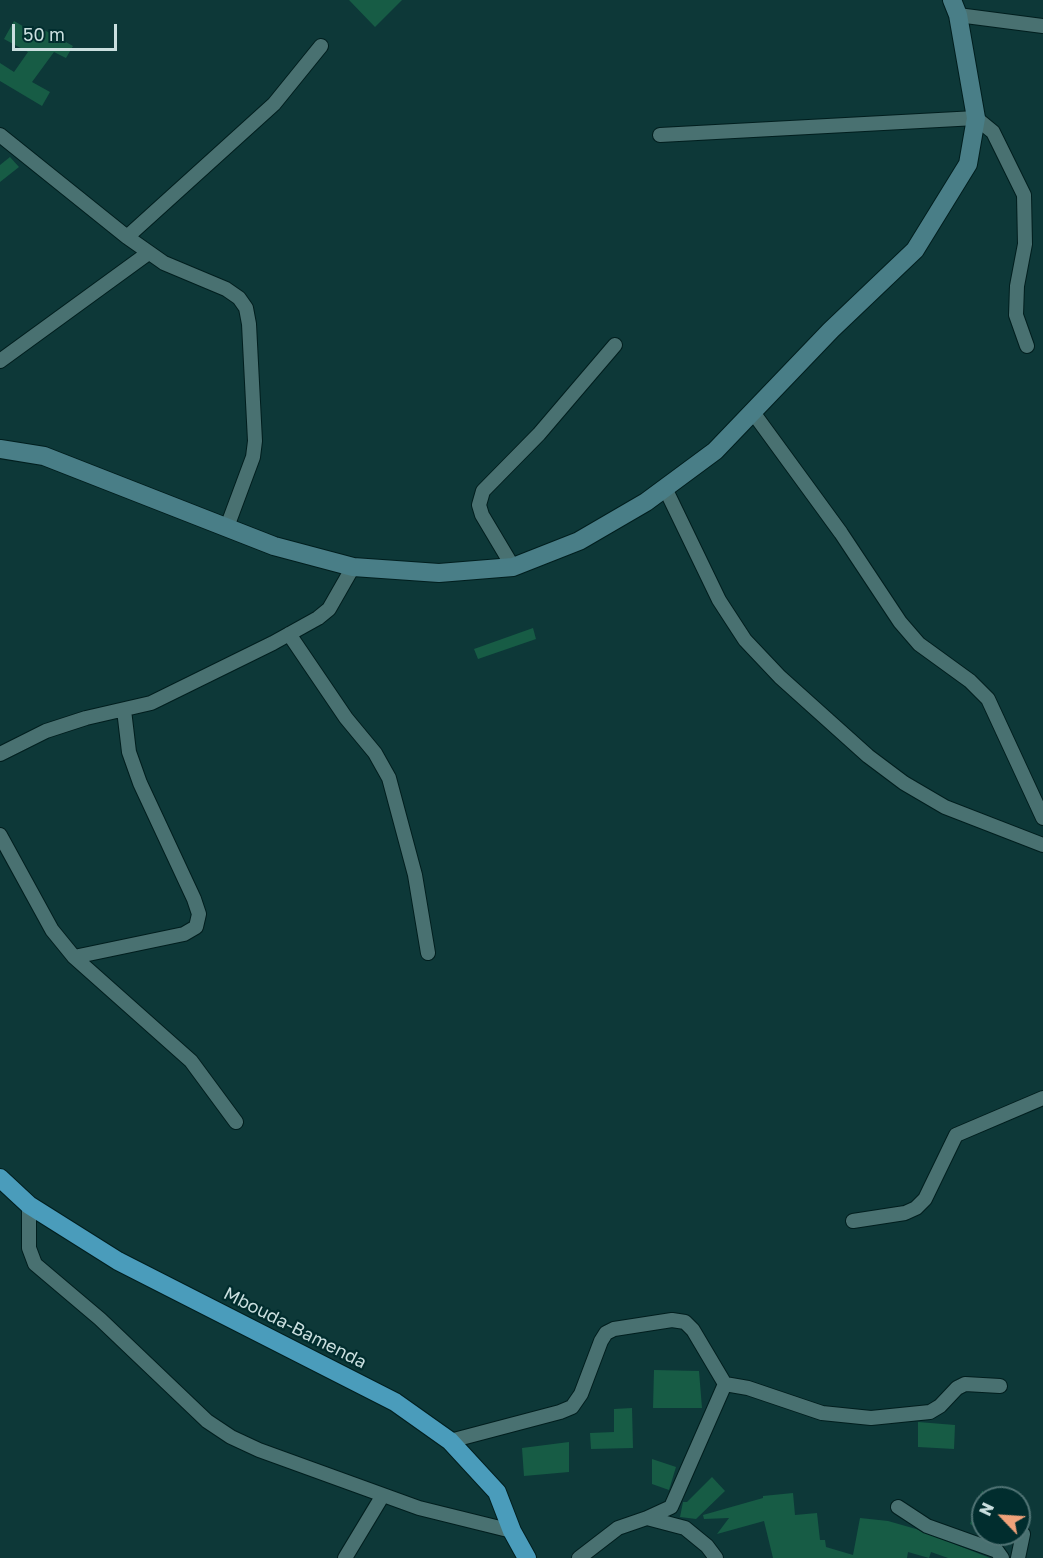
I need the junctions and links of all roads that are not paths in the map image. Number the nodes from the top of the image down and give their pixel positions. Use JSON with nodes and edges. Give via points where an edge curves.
{"nodes":[{"id":1,"x":955,"y":7,"type":"edge"},
{"id":2,"x":1043,"y":26,"type":"edge"},
{"id":3,"x":321,"y":46,"type":"dead end"},
{"id":4,"x":976,"y":118,"type":"junction"},
{"id":5,"x":0,"y":135,"type":"edge"},
{"id":6,"x":660,"y":135,"type":"dead end"},
{"id":7,"x":127,"y":237,"type":"junction"},
{"id":8,"x":147,"y":254,"type":"junction"},
{"id":9,"x":615,"y":345,"type":"dead end"},
{"id":10,"x":1027,"y":346,"type":"dead end"},
{"id":11,"x":0,"y":361,"type":"edge"},
{"id":12,"x":752,"y":411,"type":"junction"},
{"id":13,"x":0,"y":449,"type":"edge"},
{"id":14,"x":665,"y":488,"type":"junction"},
{"id":15,"x":227,"y":527,"type":"junction"},
{"id":16,"x":353,"y":567,"type":"junction"},
{"id":17,"x":513,"y":567,"type":"junction"},
{"id":18,"x":289,"y":634,"type":"junction"},
{"id":19,"x":124,"y":710,"type":"junction"},
{"id":20,"x":0,"y":754,"type":"edge"},
{"id":21,"x":1043,"y":818,"type":"edge"},
{"id":22,"x":0,"y":835,"type":"edge"},
{"id":23,"x":1043,"y":845,"type":"edge"},
{"id":24,"x":428,"y":953,"type":"dead end"},
{"id":25,"x":74,"y":957,"type":"junction"},
{"id":26,"x":1043,"y":1098,"type":"edge"},
{"id":27,"x":236,"y":1122,"type":"dead end"},
{"id":28,"x":0,"y":1178,"type":"edge"},
{"id":29,"x":30,"y":1205,"type":"junction"},
{"id":30,"x":853,"y":1221,"type":"dead end"},
{"id":31,"x":724,"y":1384,"type":"junction"},
{"id":32,"x":1000,"y":1386,"type":"dead end"},
{"id":33,"x":450,"y":1441,"type":"junction"},
{"id":34,"x":383,"y":1495,"type":"junction"},
{"id":35,"x":898,"y":1507,"type":"dead end"},
{"id":36,"x":647,"y":1518,"type":"junction"},
{"id":37,"x":512,"y":1531,"type":"junction"},
{"id":38,"x":345,"y":1558,"type":"edge"},
{"id":39,"x":527,"y":1558,"type":"edge"},
{"id":40,"x":579,"y":1558,"type":"edge"},
{"id":41,"x":716,"y":1558,"type":"edge"},
{"id":42,"x":1002,"y":1558,"type":"edge"}],
"edges":[{"from":1,"to":2,"type":"street"},
{"from":1,"to":4,"type":"street"},
{"from":3,"to":7,"type":"street","via":[[274,104]]},
{"from":4,"to":6,"type":"street"},
{"from":4,"to":10,"type":"street","via":[[993,132],[1024,195],[1025,244],[1016,315]]},
{"from":4,"to":12,"type":"street","via":[[968,164],[915,250]]},
{"from":5,"to":7,"type":"street"},
{"from":7,"to":8,"type":"street"},
{"from":8,"to":11,"type":"street"},
{"from":8,"to":15,"type":"street","via":[[226,289],[246,308],[255,441],[253,457]]},
{"from":9,"to":17,"type":"street","via":[[539,434],[483,491],[479,505],[482,515]]},
{"from":12,"to":14,"type":"street","via":[[715,451]]},
{"from":12,"to":21,"type":"street","via":[[906,629],[988,699]]},
{"from":13,"to":15,"type":"street","via":[[44,456]]},
{"from":14,"to":17,"type":"street","via":[[579,541]]},
{"from":14,"to":23,"type":"street","via":[[719,600],[745,640],[780,677],[904,783],[945,807]]},
{"from":15,"to":16,"type":"street","via":[[274,546]]},
{"from":16,"to":17,"type":"street","via":[[439,573]]},
{"from":16,"to":18,"type":"street","via":[[329,609]]},
{"from":18,"to":19,"type":"street","via":[[174,693]]},
{"from":18,"to":24,"type":"street","via":[[346,718],[375,753],[388,778],[415,875]]},
{"from":19,"to":20,"type":"street","via":[[46,731]]},
{"from":19,"to":25,"type":"street","via":[[129,752],[140,783],[199,914],[196,927],[184,934]]},
{"from":22,"to":25,"type":"street","via":[[52,930]]},
{"from":25,"to":27,"type":"street","via":[[191,1061]]},
{"from":26,"to":30,"type":"street","via":[[956,1135],[925,1199],[916,1208]]},
{"from":28,"to":29,"type":"highway","name":"Mbouda-Bamenda"},
{"from":29,"to":33,"type":"highway","name":"Mbouda-Bamenda","via":[[118,1261],[395,1402]]},
{"from":29,"to":34,"type":"street","via":[[29,1248],[35,1264],[116,1333],[207,1421],[259,1450]]},
{"from":31,"to":32,"type":"street","via":[[822,1413],[871,1418],[930,1412],[965,1384]]},
{"from":31,"to":33,"type":"street","via":[[685,1322],[672,1320],[614,1329],[601,1341],[581,1394],[572,1407]]},
{"from":31,"to":36,"type":"street","via":[[671,1507]]},
{"from":33,"to":37,"type":"highway","name":"Mbouda-Bamenda","via":[[497,1492]]},
{"from":34,"to":37,"type":"street"},
{"from":34,"to":38,"type":"street"},
{"from":35,"to":42,"type":"street","via":[[927,1526],[998,1551]]},
{"from":36,"to":40,"type":"street","via":[[618,1528]]},
{"from":36,"to":41,"type":"street","via":[[685,1528]]},
{"from":37,"to":39,"type":"highway","name":"Mbouda-Bamenda"}]}
